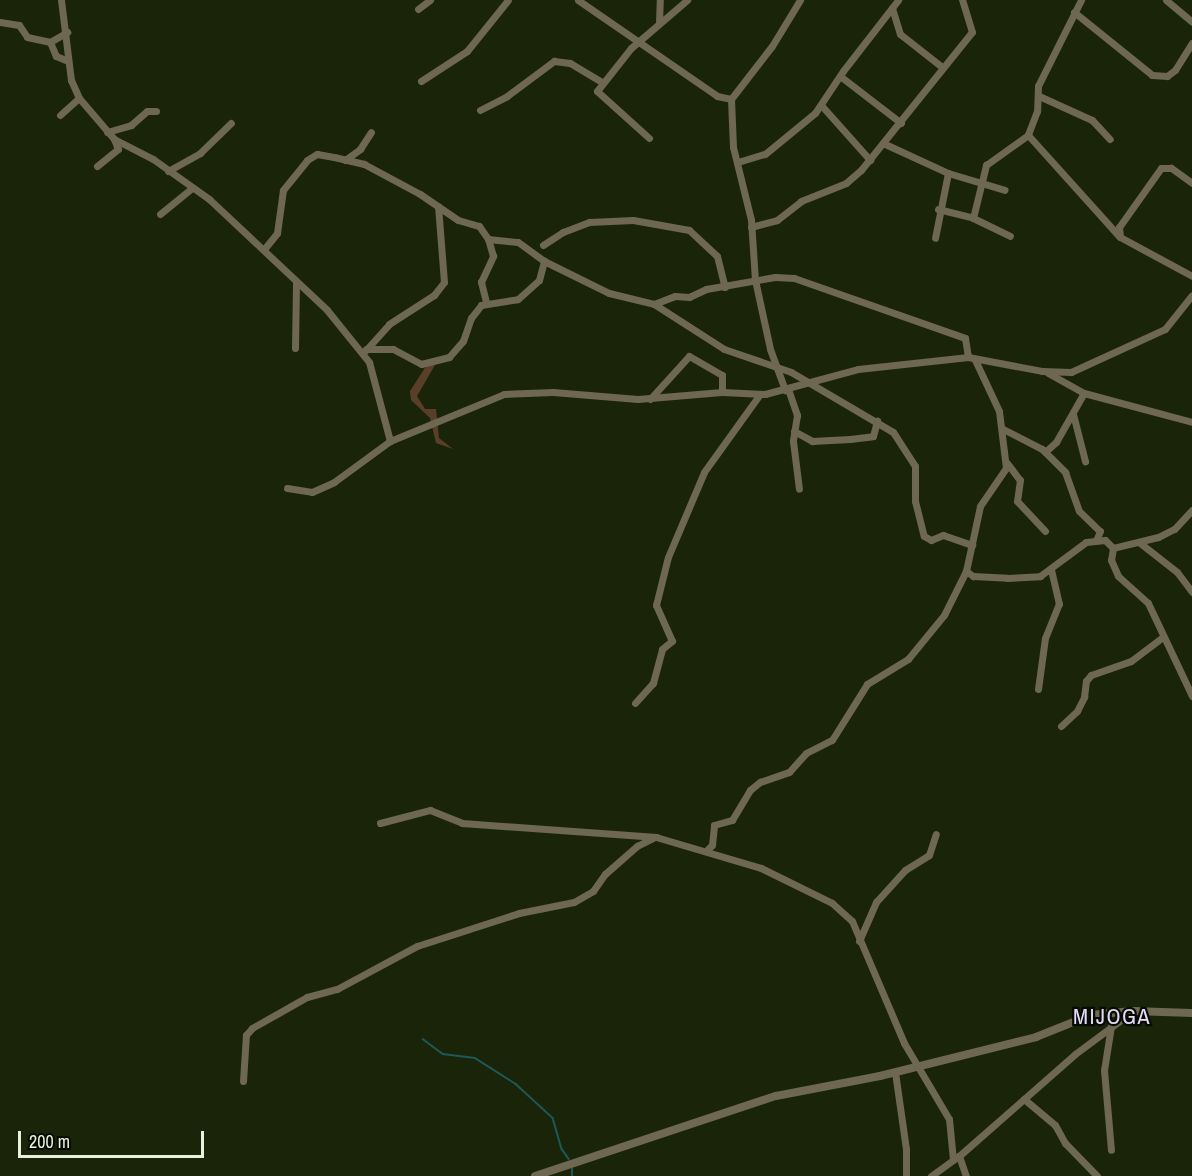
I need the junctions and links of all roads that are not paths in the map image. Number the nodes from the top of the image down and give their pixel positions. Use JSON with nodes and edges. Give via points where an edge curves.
{"nodes":[{"id":1,"x":61,"y":0,"type":"edge"},
{"id":2,"x":430,"y":0,"type":"edge"},
{"id":3,"x":508,"y":0,"type":"edge"},
{"id":4,"x":578,"y":0,"type":"edge"},
{"id":5,"x":660,"y":0,"type":"edge"},
{"id":6,"x":687,"y":0,"type":"edge"},
{"id":7,"x":800,"y":0,"type":"edge"},
{"id":8,"x":898,"y":0,"type":"edge"},
{"id":9,"x":962,"y":0,"type":"edge"},
{"id":10,"x":1081,"y":0,"type":"edge"},
{"id":11,"x":1166,"y":0,"type":"edge"},
{"id":12,"x":892,"y":8,"type":"junction"},
{"id":13,"x":418,"y":9,"type":"dead end"},
{"id":14,"x":1074,"y":12,"type":"junction"},
{"id":15,"x":1191,"y":20,"type":"edge"},
{"id":16,"x":0,"y":22,"type":"edge"},
{"id":17,"x":659,"y":22,"type":"junction"},
{"id":18,"x":67,"y":32,"type":"junction"},
{"id":19,"x":50,"y":42,"type":"junction"},
{"id":20,"x":640,"y":43,"type":"junction"},
{"id":21,"x":1192,"y":44,"type":"edge"},
{"id":22,"x":68,"y":61,"type":"junction"},
{"id":23,"x":942,"y":67,"type":"junction"},
{"id":24,"x":840,"y":76,"type":"junction"},
{"id":25,"x":421,"y":81,"type":"dead end"},
{"id":26,"x":602,"y":82,"type":"junction"},
{"id":27,"x":1039,"y":96,"type":"junction"},
{"id":28,"x":79,"y":98,"type":"junction"},
{"id":29,"x":731,"y":99,"type":"junction"},
{"id":30,"x":821,"y":105,"type":"junction"},
{"id":31,"x":480,"y":110,"type":"dead end"},
{"id":32,"x":156,"y":111,"type":"dead end"},
{"id":33,"x":60,"y":115,"type":"dead end"},
{"id":34,"x":231,"y":123,"type":"dead end"},
{"id":35,"x":901,"y":123,"type":"junction"},
{"id":36,"x":107,"y":132,"type":"junction"},
{"id":37,"x":371,"y":132,"type":"dead end"},
{"id":38,"x":1028,"y":135,"type":"junction"},
{"id":39,"x":650,"y":138,"type":"dead end"},
{"id":40,"x":114,"y":139,"type":"junction"},
{"id":41,"x":1110,"y":139,"type":"dead end"},
{"id":42,"x":885,"y":144,"type":"junction"},
{"id":43,"x":345,"y":160,"type":"junction"},
{"id":44,"x":870,"y":160,"type":"junction"},
{"id":45,"x":738,"y":162,"type":"junction"},
{"id":46,"x":97,"y":166,"type":"dead end"},
{"id":47,"x":168,"y":171,"type":"junction"},
{"id":48,"x":948,"y":173,"type":"junction"},
{"id":49,"x":981,"y":182,"type":"junction"},
{"id":50,"x":1192,"y":183,"type":"edge"},
{"id":51,"x":192,"y":188,"type":"junction"},
{"id":52,"x":1005,"y":190,"type":"dead end"},
{"id":53,"x":438,"y":206,"type":"junction"},
{"id":54,"x":938,"y":208,"type":"junction"},
{"id":55,"x":160,"y":214,"type":"dead end"},
{"id":56,"x":973,"y":218,"type":"junction"},
{"id":57,"x":751,"y":227,"type":"junction"},
{"id":58,"x":1010,"y":236,"type":"dead end"},
{"id":59,"x":1120,"y":237,"type":"junction"},
{"id":60,"x":935,"y":238,"type":"dead end"},
{"id":61,"x":488,"y":239,"type":"junction"},
{"id":62,"x":543,"y":245,"type":"dead end"},
{"id":63,"x":265,"y":248,"type":"junction"},
{"id":64,"x":544,"y":261,"type":"junction"},
{"id":65,"x":1192,"y":276,"type":"edge"},
{"id":66,"x":755,"y":279,"type":"junction"},
{"id":67,"x":296,"y":282,"type":"junction"},
{"id":68,"x":725,"y":287,"type":"junction"},
{"id":69,"x":1192,"y":295,"type":"edge"},
{"id":70,"x":486,"y":302,"type":"junction"},
{"id":71,"x":654,"y":304,"type":"junction"},
{"id":72,"x":295,"y":348,"type":"dead end"},
{"id":73,"x":365,"y":351,"type":"junction"},
{"id":74,"x":972,"y":359,"type":"junction"},
{"id":75,"x":777,"y":370,"type":"junction"},
{"id":76,"x":1042,"y":371,"type":"junction"},
{"id":77,"x":1071,"y":372,"type":"junction"},
{"id":78,"x":812,"y":383,"type":"junction"},
{"id":79,"x":1071,"y":387,"type":"junction"},
{"id":80,"x":787,"y":389,"type":"junction"},
{"id":81,"x":722,"y":392,"type":"junction"},
{"id":82,"x":1084,"y":393,"type":"junction"},
{"id":83,"x":760,"y":394,"type":"junction"},
{"id":84,"x":650,"y":399,"type":"junction"},
{"id":85,"x":1073,"y":414,"type":"junction"},
{"id":86,"x":877,"y":422,"type":"junction"},
{"id":87,"x":1192,"y":422,"type":"edge"},
{"id":88,"x":1003,"y":429,"type":"junction"},
{"id":89,"x":794,"y":431,"type":"junction"},
{"id":90,"x":390,"y":441,"type":"junction"},
{"id":91,"x":1045,"y":452,"type":"junction"},
{"id":92,"x":1085,"y":461,"type":"dead end"},
{"id":93,"x":1007,"y":463,"type":"junction"},
{"id":94,"x":287,"y":488,"type":"dead end"},
{"id":95,"x":799,"y":489,"type":"dead end"},
{"id":96,"x":1192,"y":510,"type":"edge"},
{"id":97,"x":1045,"y":531,"type":"dead end"},
{"id":98,"x":1097,"y":538,"type":"junction"},
{"id":99,"x":1140,"y":543,"type":"junction"},
{"id":100,"x":972,"y":545,"type":"junction"},
{"id":101,"x":1113,"y":548,"type":"junction"},
{"id":102,"x":1051,"y":569,"type":"junction"},
{"id":103,"x":966,"y":571,"type":"junction"},
{"id":104,"x":1192,"y":592,"type":"edge"},
{"id":105,"x":1162,"y":638,"type":"junction"},
{"id":106,"x":1038,"y":689,"type":"dead end"},
{"id":107,"x":1192,"y":696,"type":"edge"},
{"id":108,"x":635,"y":703,"type":"dead end"},
{"id":109,"x":1061,"y":726,"type":"dead end"},
{"id":110,"x":380,"y":823,"type":"dead end"},
{"id":111,"x":936,"y":834,"type":"dead end"},
{"id":112,"x":656,"y":837,"type":"junction"},
{"id":113,"x":707,"y":850,"type":"junction"},
{"id":114,"x":859,"y":941,"type":"junction"},
{"id":115,"x":1133,"y":1011,"type":"junction"},
{"id":116,"x":1192,"y":1013,"type":"edge"},
{"id":117,"x":1111,"y":1026,"type":"junction"},
{"id":118,"x":917,"y":1065,"type":"junction"},
{"id":119,"x":895,"y":1072,"type":"junction"},
{"id":120,"x":243,"y":1081,"type":"dead end"},
{"id":121,"x":1024,"y":1099,"type":"junction"},
{"id":122,"x":1111,"y":1150,"type":"dead end"},
{"id":123,"x":956,"y":1158,"type":"junction"},
{"id":124,"x":535,"y":1176,"type":"edge"},
{"id":125,"x":906,"y":1176,"type":"edge"},
{"id":126,"x":931,"y":1176,"type":"edge"},
{"id":127,"x":966,"y":1176,"type":"edge"},
{"id":128,"x":1097,"y":1176,"type":"edge"}],
"edges":[{"from":1,"to":18,"type":"street"},
{"from":2,"to":13,"type":"street"},
{"from":3,"to":25,"type":"street","via":[[467,51]]},
{"from":4,"to":20,"type":"street"},
{"from":5,"to":17,"type":"street"},
{"from":6,"to":17,"type":"street"},
{"from":7,"to":29,"type":"street","via":[[768,53]]},
{"from":8,"to":12,"type":"street"},
{"from":9,"to":23,"type":"street","via":[[972,32]]},
{"from":10,"to":14,"type":"street"},
{"from":11,"to":15,"type":"street"},
{"from":12,"to":23,"type":"street","via":[[900,34]]},
{"from":12,"to":24,"type":"street"},
{"from":14,"to":21,"type":"street","via":[[1152,75],[1167,76],[1175,70]]},
{"from":14,"to":27,"type":"street","via":[[1038,86]]},
{"from":16,"to":19,"type":"street","via":[[19,25],[27,37]]},
{"from":17,"to":20,"type":"street"},
{"from":18,"to":19,"type":"street"},
{"from":18,"to":22,"type":"street"},
{"from":19,"to":22,"type":"street","via":[[56,56]]},
{"from":20,"to":26,"type":"street"},
{"from":20,"to":29,"type":"street","via":[[717,96]]},
{"from":22,"to":28,"type":"street"},
{"from":23,"to":35,"type":"street"},
{"from":24,"to":30,"type":"street"},
{"from":24,"to":35,"type":"street"},
{"from":26,"to":31,"type":"street","via":[[570,63],[554,61],[507,96]]},
{"from":26,"to":39,"type":"street","via":[[597,91]]},
{"from":27,"to":38,"type":"street"},
{"from":27,"to":41,"type":"street","via":[[1092,120]]},
{"from":28,"to":33,"type":"street"},
{"from":28,"to":36,"type":"street"},
{"from":29,"to":45,"type":"street","via":[[733,147]]},
{"from":30,"to":44,"type":"street"},
{"from":30,"to":45,"type":"street","via":[[796,132],[765,154]]},
{"from":32,"to":36,"type":"street","via":[[147,111],[131,125]]},
{"from":34,"to":47,"type":"street","via":[[200,153]]},
{"from":35,"to":42,"type":"street"},
{"from":36,"to":40,"type":"street"},
{"from":37,"to":43,"type":"street","via":[[360,149]]},
{"from":38,"to":49,"type":"street","via":[[986,165]]},
{"from":38,"to":59,"type":"street"},
{"from":40,"to":46,"type":"street","via":[[118,148]]},
{"from":40,"to":47,"type":"street"},
{"from":42,"to":44,"type":"street"},
{"from":42,"to":48,"type":"street"},
{"from":43,"to":53,"type":"street","via":[[364,164]]},
{"from":43,"to":63,"type":"street","via":[[317,154],[307,160],[283,190],[276,234]]},
{"from":44,"to":57,"type":"street","via":[[846,183],[801,201],[777,220]]},
{"from":45,"to":57,"type":"street"},
{"from":47,"to":51,"type":"street"},
{"from":48,"to":49,"type":"street"},
{"from":48,"to":54,"type":"street"},
{"from":49,"to":52,"type":"street"},
{"from":49,"to":56,"type":"street"},
{"from":50,"to":59,"type":"street","via":[[1171,168],[1161,168],[1121,221]]},
{"from":51,"to":55,"type":"street"},
{"from":51,"to":63,"type":"street"},
{"from":53,"to":61,"type":"street","via":[[458,220],[479,226]]},
{"from":53,"to":73,"type":"street","via":[[444,282],[434,296],[389,324]]},
{"from":54,"to":56,"type":"street"},
{"from":54,"to":60,"type":"street"},
{"from":56,"to":58,"type":"street"},
{"from":57,"to":66,"type":"street"},
{"from":59,"to":65,"type":"street"},
{"from":61,"to":64,"type":"street","via":[[518,242]]},
{"from":61,"to":70,"type":"street","via":[[493,256],[481,282]]},
{"from":62,"to":68,"type":"street","via":[[590,222],[633,220],[689,230],[717,256]]},
{"from":63,"to":67,"type":"street"},
{"from":64,"to":70,"type":"street","via":[[539,280],[518,299]]},
{"from":64,"to":71,"type":"street","via":[[609,293]]},
{"from":66,"to":68,"type":"street"},
{"from":66,"to":74,"type":"street","via":[[794,278],[953,333],[968,341]]},
{"from":66,"to":75,"type":"street"},
{"from":67,"to":72,"type":"street"},
{"from":67,"to":73,"type":"street"},
{"from":68,"to":71,"type":"street"},
{"from":69,"to":77,"type":"street","via":[[1165,329]]},
{"from":70,"to":73,"type":"street","via":[[471,318],[463,341],[441,361],[431,359],[421,364],[393,349]]},
{"from":71,"to":75,"type":"street","via":[[724,349]]},
{"from":73,"to":90,"type":"street"},
{"from":74,"to":76,"type":"street"},
{"from":74,"to":78,"type":"street","via":[[858,369]]},
{"from":74,"to":88,"type":"street","via":[[999,411]]},
{"from":75,"to":78,"type":"street"},
{"from":75,"to":80,"type":"street"},
{"from":76,"to":77,"type":"street"},
{"from":76,"to":79,"type":"street"},
{"from":77,"to":79,"type":"street"},
{"from":78,"to":80,"type":"street"},
{"from":78,"to":86,"type":"street"},
{"from":79,"to":82,"type":"street"},
{"from":80,"to":83,"type":"street"},
{"from":80,"to":89,"type":"street","via":[[797,415]]},
{"from":81,"to":83,"type":"street"},
{"from":81,"to":84,"type":"street"},
{"from":81,"to":84,"type":"street","via":[[722,375],[689,356]]},
{"from":82,"to":85,"type":"street"},
{"from":82,"to":87,"type":"street"},
{"from":83,"to":108,"type":"street","via":[[704,472],[668,557],[656,605],[672,641],[662,650],[652,683]]},
{"from":84,"to":90,"type":"street","via":[[553,392],[504,394]]},
{"from":85,"to":91,"type":"street"},
{"from":85,"to":92,"type":"street"},
{"from":86,"to":89,"type":"street","via":[[873,436],[850,439],[812,441]]},
{"from":86,"to":100,"type":"street","via":[[899,438],[911,456],[915,501],[924,536],[931,540],[944,535]]},
{"from":88,"to":91,"type":"street"},
{"from":88,"to":93,"type":"street"},
{"from":89,"to":95,"type":"street"},
{"from":90,"to":94,"type":"street","via":[[334,482],[312,492]]},
{"from":91,"to":98,"type":"street","via":[[1065,472],[1079,511],[1100,531]]},
{"from":93,"to":97,"type":"street","via":[[1020,480],[1017,501]]},
{"from":93,"to":100,"type":"street","via":[[980,506]]},
{"from":96,"to":99,"type":"street","via":[[1174,529]]},
{"from":98,"to":101,"type":"street"},
{"from":98,"to":102,"type":"street"},
{"from":99,"to":101,"type":"street"},
{"from":99,"to":104,"type":"street","via":[[1177,572]]},
{"from":100,"to":103,"type":"street"},
{"from":101,"to":105,"type":"street","via":[[1111,567],[1148,603]]},
{"from":102,"to":103,"type":"street","via":[[1040,576],[1007,578],[973,576]]},
{"from":102,"to":106,"type":"street","via":[[1059,604],[1045,638]]},
{"from":103,"to":113,"type":"street","via":[[944,615],[908,659],[867,684],[832,740],[806,753],[789,772],[771,776],[750,790],[732,820],[714,825],[712,845]]},
{"from":105,"to":107,"type":"street","via":[[1173,651]]},
{"from":105,"to":109,"type":"street","via":[[1131,661],[1091,675],[1077,711]]},
{"from":110,"to":112,"type":"street","via":[[430,810],[462,823]]},
{"from":111,"to":114,"type":"street","via":[[929,855],[905,870],[876,902]]},
{"from":112,"to":113,"type":"street"},
{"from":112,"to":120,"type":"street","via":[[637,846],[592,891],[574,903],[519,913],[417,946],[337,989],[307,997],[252,1028],[246,1035]]},
{"from":113,"to":114,"type":"street","via":[[761,868],[832,903],[849,917]]},
{"from":114,"to":118,"type":"street"},
{"from":115,"to":116,"type":"street"},
{"from":115,"to":117,"type":"street"},
{"from":115,"to":118,"type":"street","via":[[1091,1015],[1036,1037]]},
{"from":117,"to":121,"type":"street"},
{"from":117,"to":122,"type":"street","via":[[1104,1070]]},
{"from":118,"to":119,"type":"street"},
{"from":118,"to":123,"type":"street","via":[[949,1119]]},
{"from":119,"to":124,"type":"street","via":[[776,1096]]},
{"from":119,"to":125,"type":"street"},
{"from":121,"to":123,"type":"street"},
{"from":121,"to":128,"type":"street","via":[[1055,1125],[1065,1143]]},
{"from":123,"to":126,"type":"street"},
{"from":123,"to":127,"type":"street"}]}
